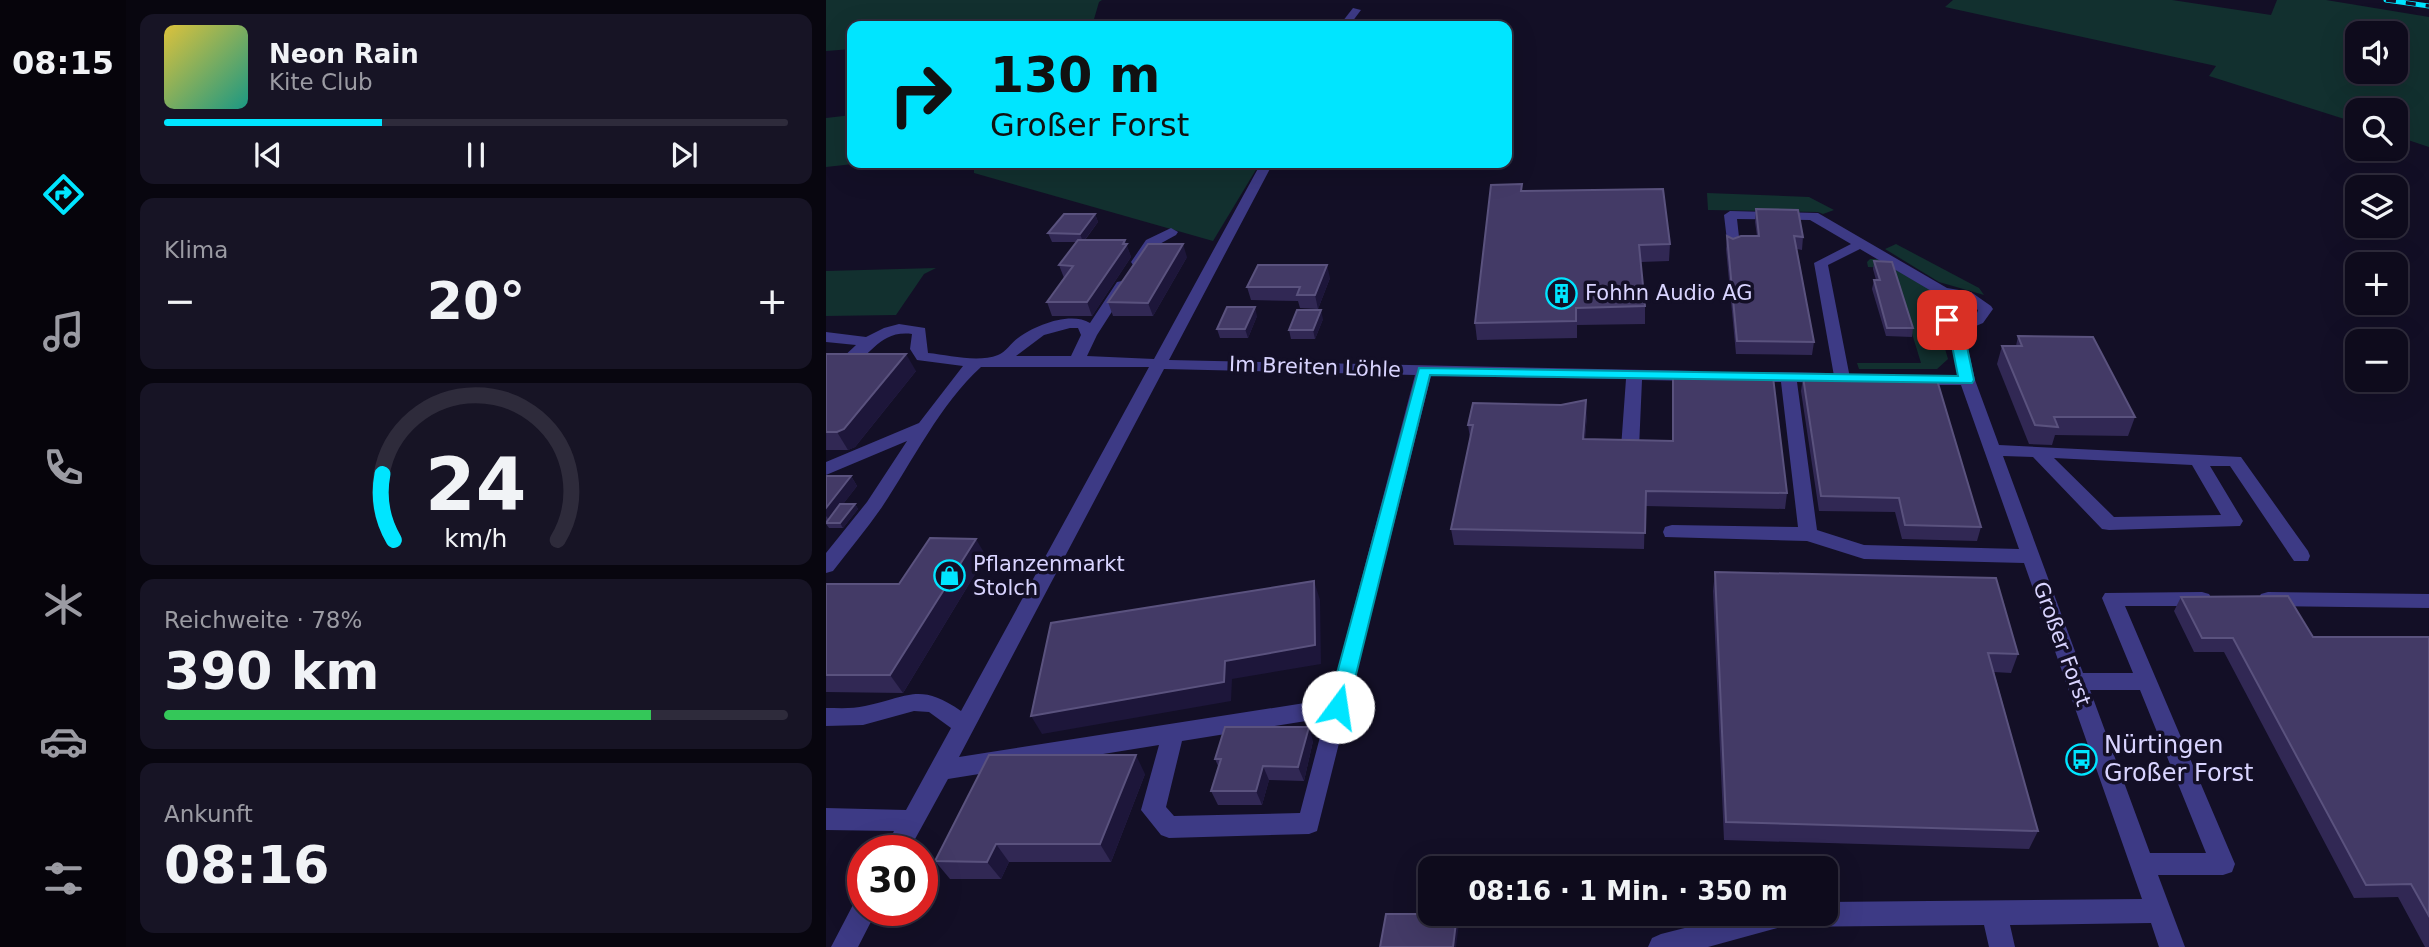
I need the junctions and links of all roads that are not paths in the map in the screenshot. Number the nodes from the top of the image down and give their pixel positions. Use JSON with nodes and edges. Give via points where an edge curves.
{"nodes":[{"id":1,"x":1356,"y":10,"type":"dead end"},
{"id":2,"x":1348,"y":21,"type":"edge"},
{"id":3,"x":1264,"y":168,"type":"edge"},
{"id":4,"x":1171,"y":232,"type":"dead end"},
{"id":5,"x":1861,"y":244,"type":"junction"},
{"id":6,"x":1733,"y":246,"type":"edge"},
{"id":7,"x":1943,"y":292,"type":"junction"},
{"id":8,"x":1956,"y":328,"type":"junction"},
{"id":9,"x":1089,"y":335,"type":"junction"},
{"id":10,"x":826,"y":337,"type":"edge"},
{"id":11,"x":867,"y":342,"type":"junction"},
{"id":12,"x":1004,"y":359,"type":"junction"},
{"id":13,"x":1077,"y":360,"type":"junction"},
{"id":14,"x":847,"y":361,"type":"edge"},
{"id":15,"x":976,"y":363,"type":"junction"},
{"id":16,"x":1160,"y":364,"type":"junction"},
{"id":17,"x":1424,"y":371,"type":"junction"},
{"id":18,"x":1634,"y":375,"type":"junction"},
{"id":19,"x":1711,"y":376,"type":"edge"},
{"id":20,"x":1737,"y":377,"type":"edge"},
{"id":21,"x":1788,"y":377,"type":"junction"},
{"id":22,"x":1894,"y":379,"type":"edge"},
{"id":23,"x":1966,"y":380,"type":"junction"},
{"id":24,"x":925,"y":427,"type":"junction"},
{"id":25,"x":1630,"y":447,"type":"edge"},
{"id":26,"x":1992,"y":450,"type":"junction"},
{"id":27,"x":2038,"y":452,"type":"junction"},
{"id":28,"x":2197,"y":458,"type":"junction"},
{"id":29,"x":826,"y":469,"type":"edge"},
{"id":30,"x":1672,"y":532,"type":"dead end"},
{"id":31,"x":1808,"y":534,"type":"junction"},
{"id":32,"x":2030,"y":556,"type":"junction"},
{"id":33,"x":2301,"y":556,"type":"dead end"},
{"id":34,"x":826,"y":566,"type":"edge"},
{"id":35,"x":2222,"y":599,"type":"edge"},
{"id":36,"x":2250,"y":599,"type":"edge"},
{"id":37,"x":2429,"y":600,"type":"edge"},
{"id":38,"x":2075,"y":681,"type":"junction"},
{"id":39,"x":2147,"y":682,"type":"junction"},
{"id":40,"x":1338,"y":707,"type":"junction"},
{"id":41,"x":826,"y":717,"type":"edge"},
{"id":42,"x":963,"y":724,"type":"junction"},
{"id":43,"x":1173,"y":733,"type":"junction"},
{"id":44,"x":939,"y":770,"type":"junction"},
{"id":45,"x":826,"y":819,"type":"edge"},
{"id":46,"x":913,"y":821,"type":"junction"},
{"id":47,"x":905,"y":835,"type":"edge"},
{"id":48,"x":2142,"y":864,"type":"junction"},
{"id":49,"x":2159,"y":911,"type":"junction"},
{"id":50,"x":1994,"y":913,"type":"junction"},
{"id":51,"x":855,"y":926,"type":"edge"},
{"id":52,"x":844,"y":947,"type":"edge"},
{"id":53,"x":1661,"y":947,"type":"edge"},
{"id":54,"x":2002,"y":947,"type":"edge"},
{"id":55,"x":2172,"y":947,"type":"edge"}],
"edges":[{"from":1,"to":2,"type":"street"},
{"from":3,"to":16,"type":"street"},
{"from":4,"to":9,"type":"street","via":[[1151,243]]},
{"from":5,"to":6,"type":"street","via":[[1813,216],[1730,215]]},
{"from":5,"to":7,"type":"street"},
{"from":5,"to":21,"type":"street","via":[[1821,263],[1848,378]]},
{"from":7,"to":8,"type":"street","name":"Großer Forst","via":[[1935,303]]},
{"from":7,"to":8,"type":"street","via":[[1966,295],[1986,309],[1973,324]]},
{"from":8,"to":23,"type":"street","name":"Großer Forst"},
{"from":9,"to":12,"type":"street","via":[[1083,324],[1050,325],[1022,340]]},
{"from":9,"to":13,"type":"street"},
{"from":10,"to":11,"type":"street"},
{"from":11,"to":14,"type":"street"},
{"from":11,"to":15,"type":"street","name":"Im Breiten Löhle","via":[[910,328],[920,331],[922,357]]},
{"from":12,"to":13,"type":"street","name":"Im Breiten Löhle"},
{"from":12,"to":15,"type":"street","name":"Im Breiten Löhle"},
{"from":13,"to":16,"type":"street","name":"Im Breiten Löhle"},
{"from":15,"to":24,"type":"street"},
{"from":16,"to":17,"type":"street","name":"Im Breiten Löhle"},
{"from":16,"to":42,"type":"street"},
{"from":17,"to":18,"type":"street"},
{"from":17,"to":40,"type":"street","name":"Im Breiten Löhle"},
{"from":18,"to":19,"type":"street"},
{"from":18,"to":25,"type":"street"},
{"from":20,"to":21,"type":"street"},
{"from":21,"to":31,"type":"street"},
{"from":22,"to":23,"type":"street"},
{"from":23,"to":26,"type":"street","name":"Großer Forst"},
{"from":24,"to":29,"type":"street"},
{"from":24,"to":34,"type":"street"},
{"from":26,"to":27,"type":"street"},
{"from":26,"to":32,"type":"street","name":"Großer Forst"},
{"from":27,"to":28,"type":"street"},
{"from":27,"to":28,"type":"street","via":[[2109,524],[2234,521]]},
{"from":28,"to":33,"type":"street","via":[[2235,460]]},
{"from":30,"to":31,"type":"street"},
{"from":31,"to":32,"type":"street","via":[[1864,552]]},
{"from":32,"to":38,"type":"street","name":"Großer Forst"},
{"from":35,"to":39,"type":"street","via":[[2112,598]]},
{"from":36,"to":37,"type":"street"},
{"from":38,"to":39,"type":"street"},
{"from":38,"to":48,"type":"street","name":"Großer Forst"},
{"from":39,"to":48,"type":"street","via":[[2223,864]]},
{"from":40,"to":43,"type":"street"},
{"from":40,"to":43,"type":"street","name":"Im Breiten Löhle","via":[[1309,823],[1169,827],[1153,810]]},
{"from":41,"to":42,"type":"street","via":[[863,716],[914,702],[933,703]]},
{"from":42,"to":44,"type":"street"},
{"from":43,"to":44,"type":"street"},
{"from":44,"to":46,"type":"street"},
{"from":45,"to":46,"type":"street"},
{"from":46,"to":47,"type":"street"},
{"from":48,"to":49,"type":"street","name":"Großer Forst"},
{"from":49,"to":50,"type":"street"},
{"from":49,"to":55,"type":"street","name":"Großer Forst"},
{"from":50,"to":53,"type":"street","via":[[1781,915]]},
{"from":50,"to":54,"type":"street"},
{"from":51,"to":52,"type":"street"}]}
